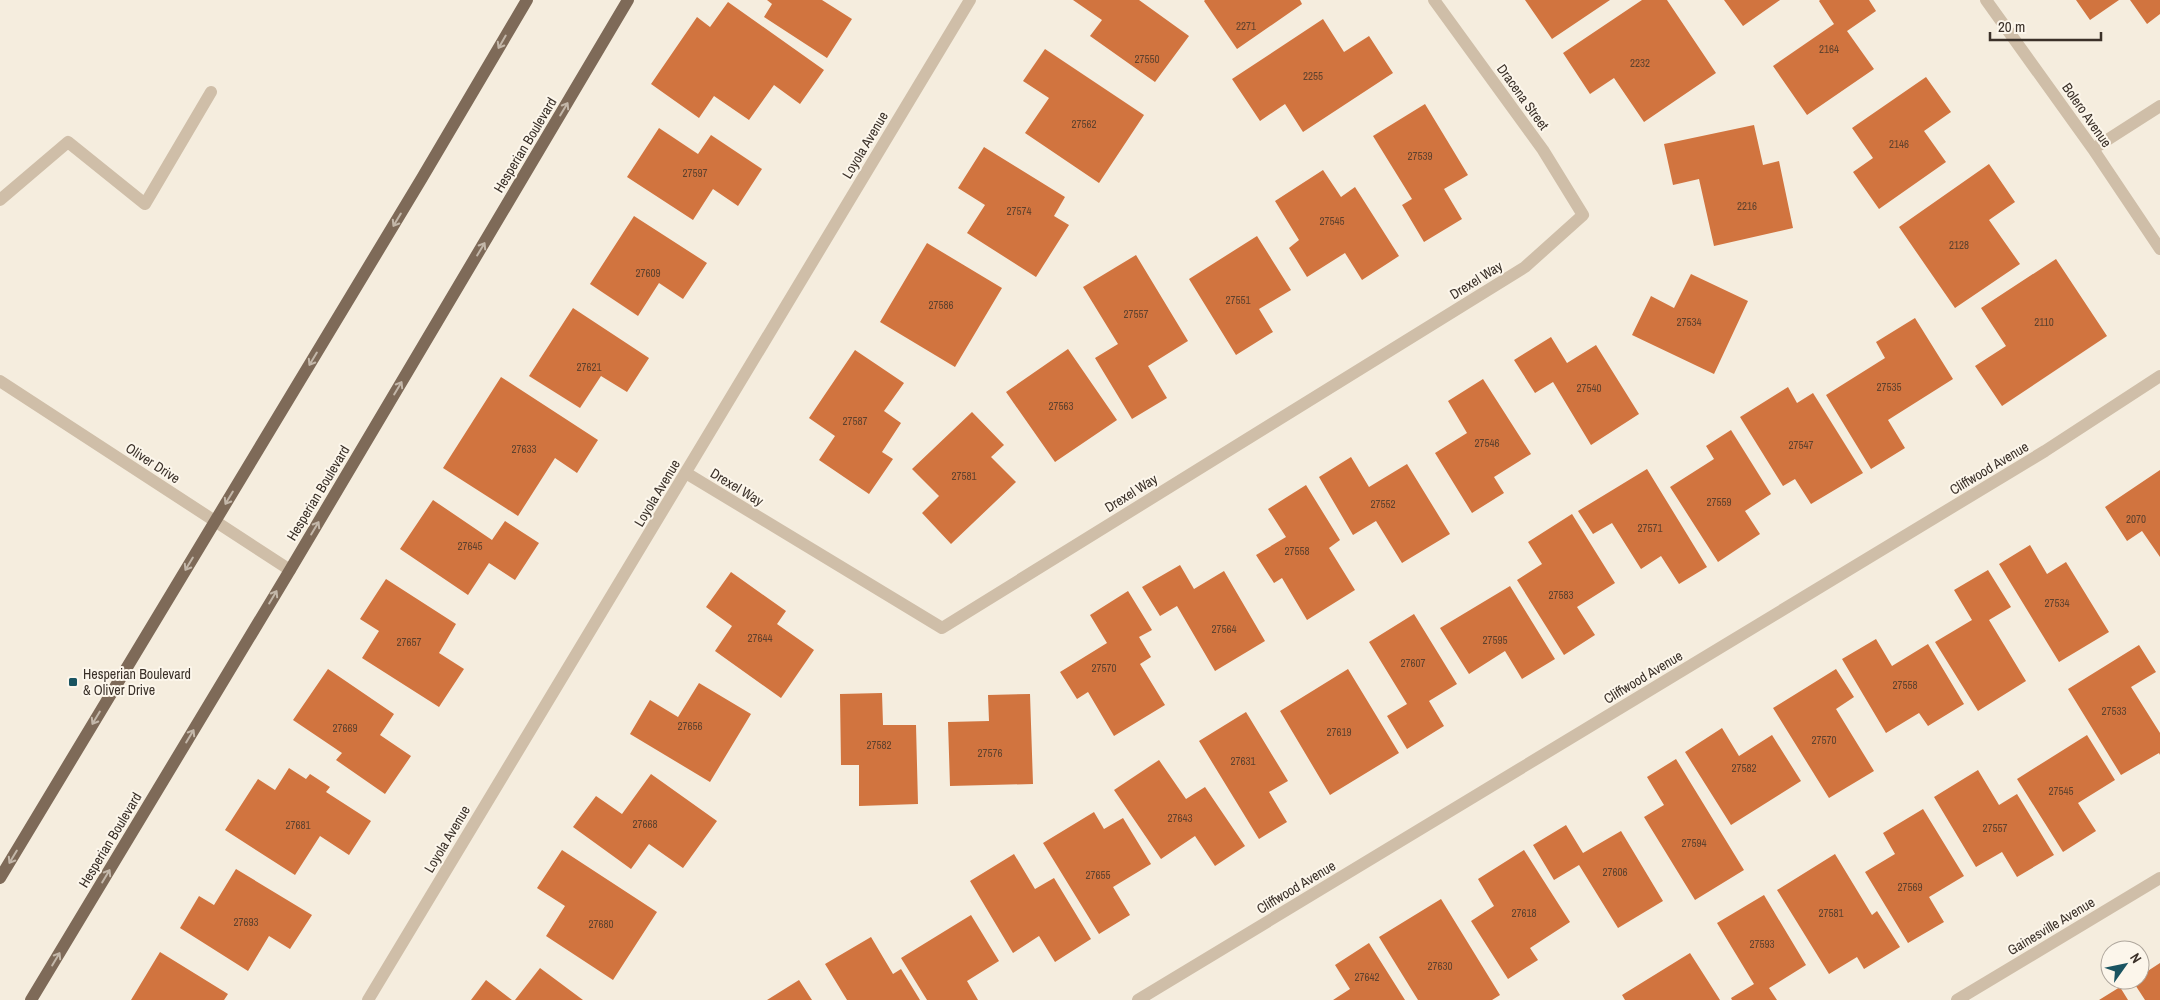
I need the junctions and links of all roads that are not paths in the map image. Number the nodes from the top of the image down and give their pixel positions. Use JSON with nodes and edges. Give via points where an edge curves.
{"nodes":[{"id":1,"x":527,"y":0,"type":"edge"},
{"id":2,"x":628,"y":0,"type":"edge"},
{"id":3,"x":970,"y":0,"type":"edge"},
{"id":4,"x":1434,"y":0,"type":"edge"},
{"id":5,"x":1986,"y":0,"type":"edge"},
{"id":6,"x":211,"y":92,"type":"dead end"},
{"id":7,"x":2160,"y":106,"type":"edge"},
{"id":8,"x":2093,"y":149,"type":"junction"},
{"id":9,"x":0,"y":200,"type":"edge"},
{"id":10,"x":1582,"y":215,"type":"joint"},
{"id":11,"x":2160,"y":249,"type":"edge"},
{"id":12,"x":2160,"y":376,"type":"edge"},
{"id":13,"x":0,"y":381,"type":"edge"},
{"id":14,"x":686,"y":473,"type":"junction"},
{"id":15,"x":215,"y":522,"type":"junction"},
{"id":16,"x":290,"y":570,"type":"junction"},
{"id":17,"x":0,"y":878,"type":"edge"},
{"id":18,"x":2160,"y":878,"type":"edge"},
{"id":19,"x":31,"y":1000,"type":"edge"},
{"id":20,"x":368,"y":1000,"type":"edge"},
{"id":21,"x":1138,"y":1000,"type":"edge"},
{"id":22,"x":1957,"y":1000,"type":"edge"}],
"edges":[{"from":1,"to":15,"type":"main road","one_way":true},
{"from":16,"to":2,"type":"main road","name":"Hesperian Boulevard","one_way":true},
{"from":3,"to":14,"type":"street","name":"Loyola Avenue"},
{"from":4,"to":10,"type":"street","name":"Dracena Street","via":[[1543,150]]},
{"from":5,"to":8,"type":"street","name":"Bolero Avenue"},
{"from":6,"to":9,"type":"street","via":[[145,204],[68,142]]},
{"from":7,"to":8,"type":"street"},
{"from":8,"to":11,"type":"street","name":"Bolero Avenue"},
{"from":10,"to":14,"type":"street","name":"Drexel Way","via":[[1525,267],[942,628]]},
{"from":12,"to":21,"type":"street","name":"Cliffwood Avenue","via":[[2046,451]]},
{"from":13,"to":15,"type":"street","name":"Oliver Drive"},
{"from":14,"to":20,"type":"street","name":"Loyola Avenue"},
{"from":15,"to":16,"type":"street","name":"Oliver Drive"},
{"from":15,"to":17,"type":"main road","one_way":true},
{"from":19,"to":16,"type":"main road","name":"Hesperian Boulevard","one_way":true},
{"from":18,"to":22,"type":"street","name":"Gainesville Avenue"}]}
